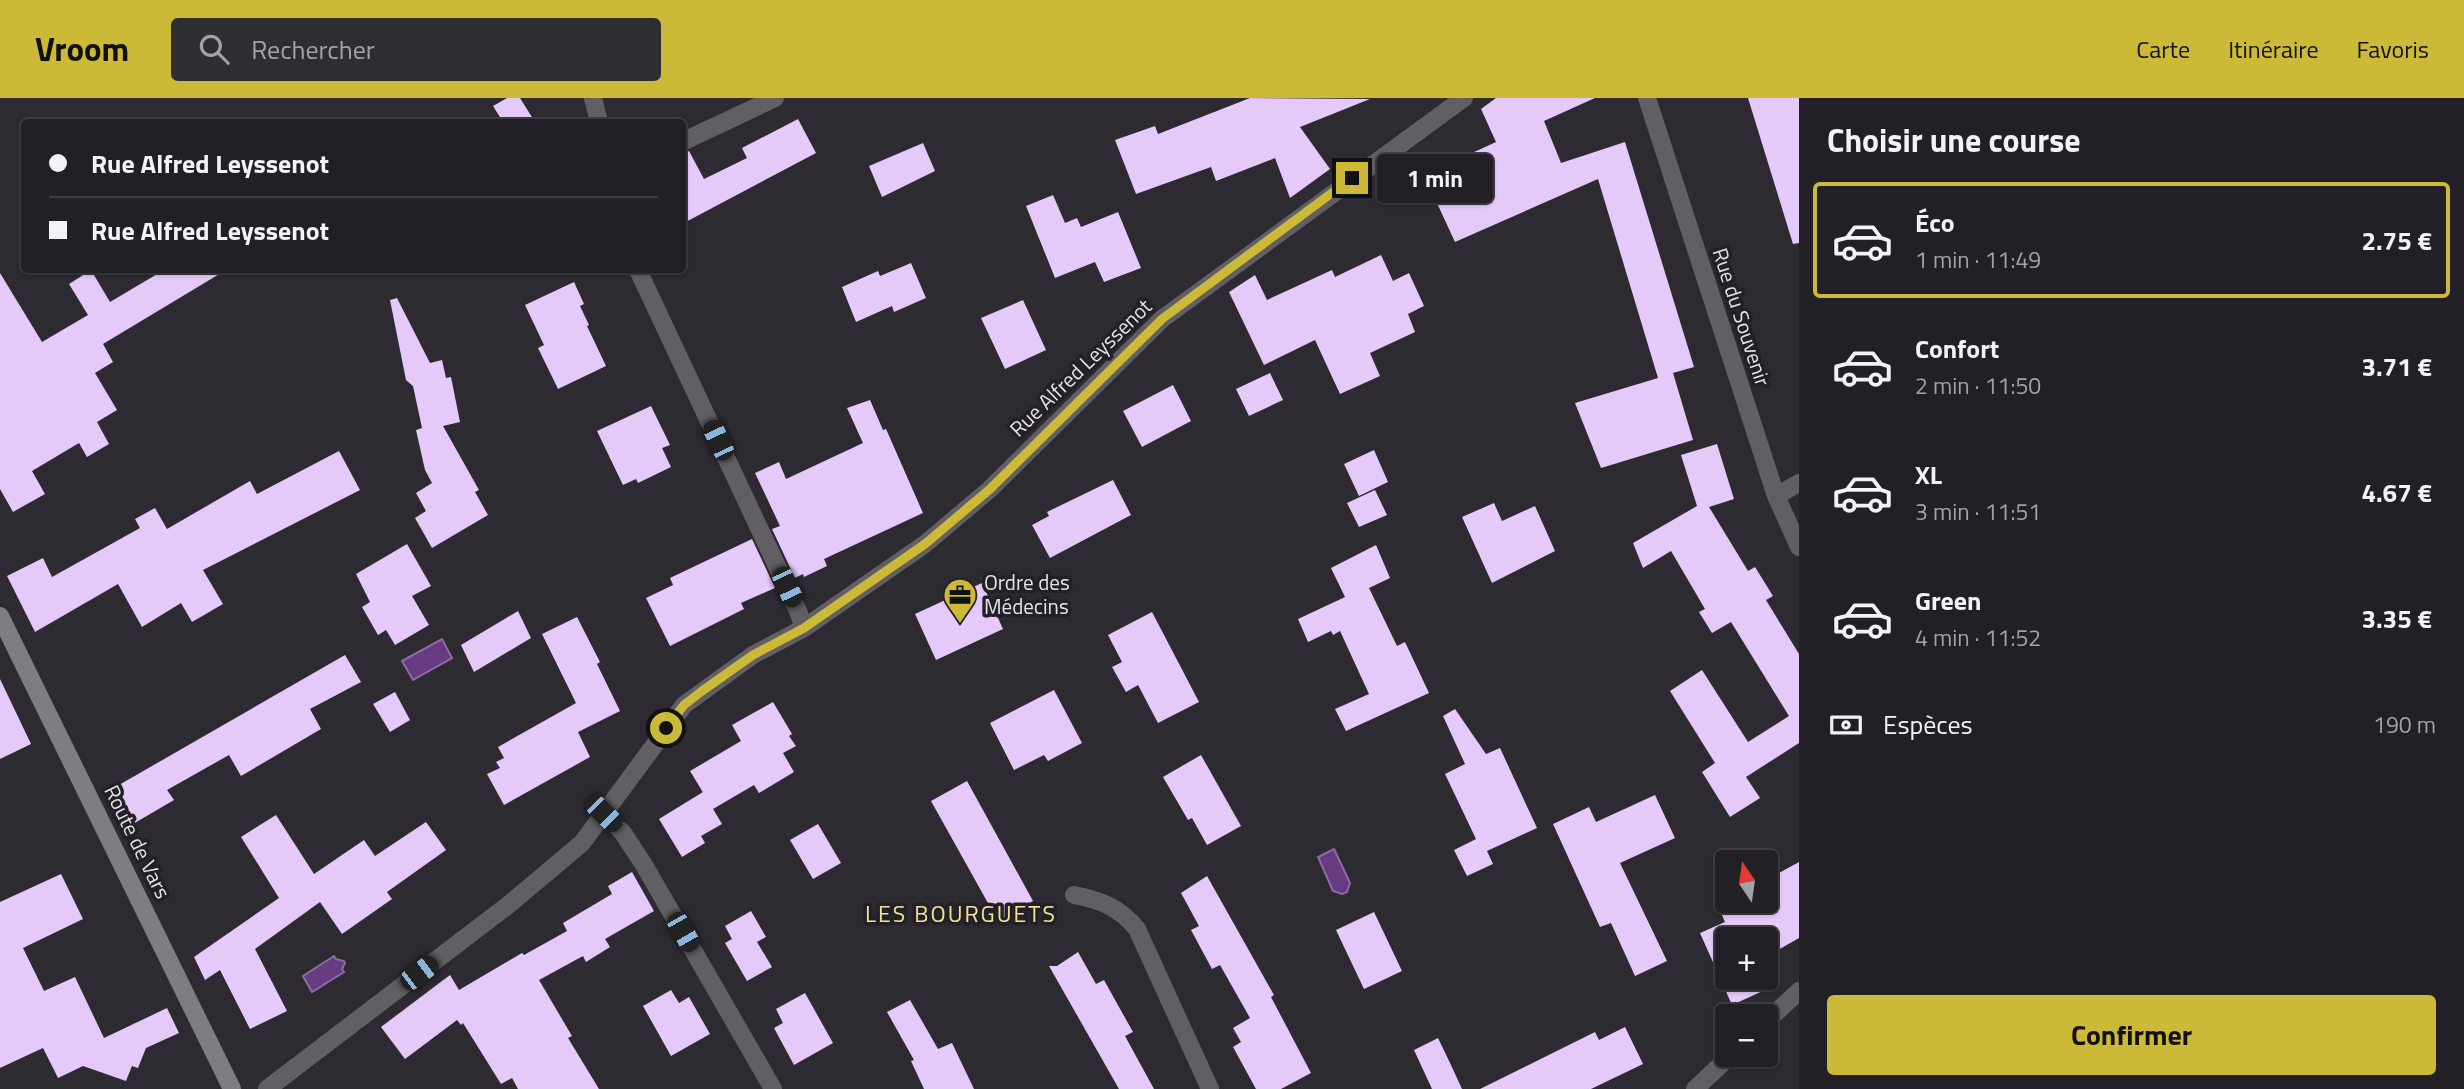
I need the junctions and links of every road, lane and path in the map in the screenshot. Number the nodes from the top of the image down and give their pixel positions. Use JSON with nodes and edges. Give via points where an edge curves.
{"nodes":[{"id":1,"x":593,"y":98,"type":"edge"},
{"id":2,"x":775,"y":98,"type":"edge"},
{"id":3,"x":1464,"y":98,"type":"edge"},
{"id":4,"x":1647,"y":98,"type":"edge"},
{"id":5,"x":598,"y":119,"type":"edge"},
{"id":6,"x":686,"y":140,"type":"edge"},
{"id":7,"x":639,"y":273,"type":"edge"},
{"id":8,"x":1799,"y":483,"type":"edge"},
{"id":9,"x":1776,"y":496,"type":"junction"},
{"id":10,"x":1799,"y":547,"type":"edge"},
{"id":11,"x":0,"y":616,"type":"edge"},
{"id":12,"x":804,"y":628,"type":"junction"},
{"id":13,"x":604,"y":814,"type":"junction"},
{"id":14,"x":1074,"y":895,"type":"dead end"},
{"id":15,"x":1799,"y":991,"type":"edge"},
{"id":16,"x":1778,"y":1011,"type":"edge"},
{"id":17,"x":1718,"y":1067,"type":"edge"},
{"id":18,"x":232,"y":1089,"type":"edge"},
{"id":19,"x":267,"y":1089,"type":"edge"},
{"id":20,"x":773,"y":1089,"type":"edge"},
{"id":21,"x":1210,"y":1089,"type":"edge"},
{"id":22,"x":1695,"y":1089,"type":"edge"}],
"edges":[{"from":1,"to":5,"type":"street"},
{"from":2,"to":6,"type":"street"},
{"from":3,"to":12,"type":"street","name":"Rue Alfred Leyssenot","via":[[1162,319],[990,489],[925,544]]},
{"from":4,"to":9,"type":"street","name":"Rue du Souvenir"},
{"from":7,"to":12,"type":"street"},
{"from":8,"to":9,"type":"street"},
{"from":9,"to":10,"type":"street","name":"Rue du Souvenir"},
{"from":11,"to":18,"type":"main road","name":"Route de Vars"},
{"from":12,"to":13,"type":"street","name":"Rue Alfred Leyssenot","via":[[753,655],[684,705]]},
{"from":13,"to":19,"type":"street","name":"Rue Alfred Leyssenot","via":[[582,842],[507,906]]},
{"from":13,"to":20,"type":"street","via":[[644,865]]},
{"from":14,"to":21,"type":"street","via":[[1108,904],[1137,929]]},
{"from":15,"to":16,"type":"street"},
{"from":17,"to":22,"type":"street"}]}
